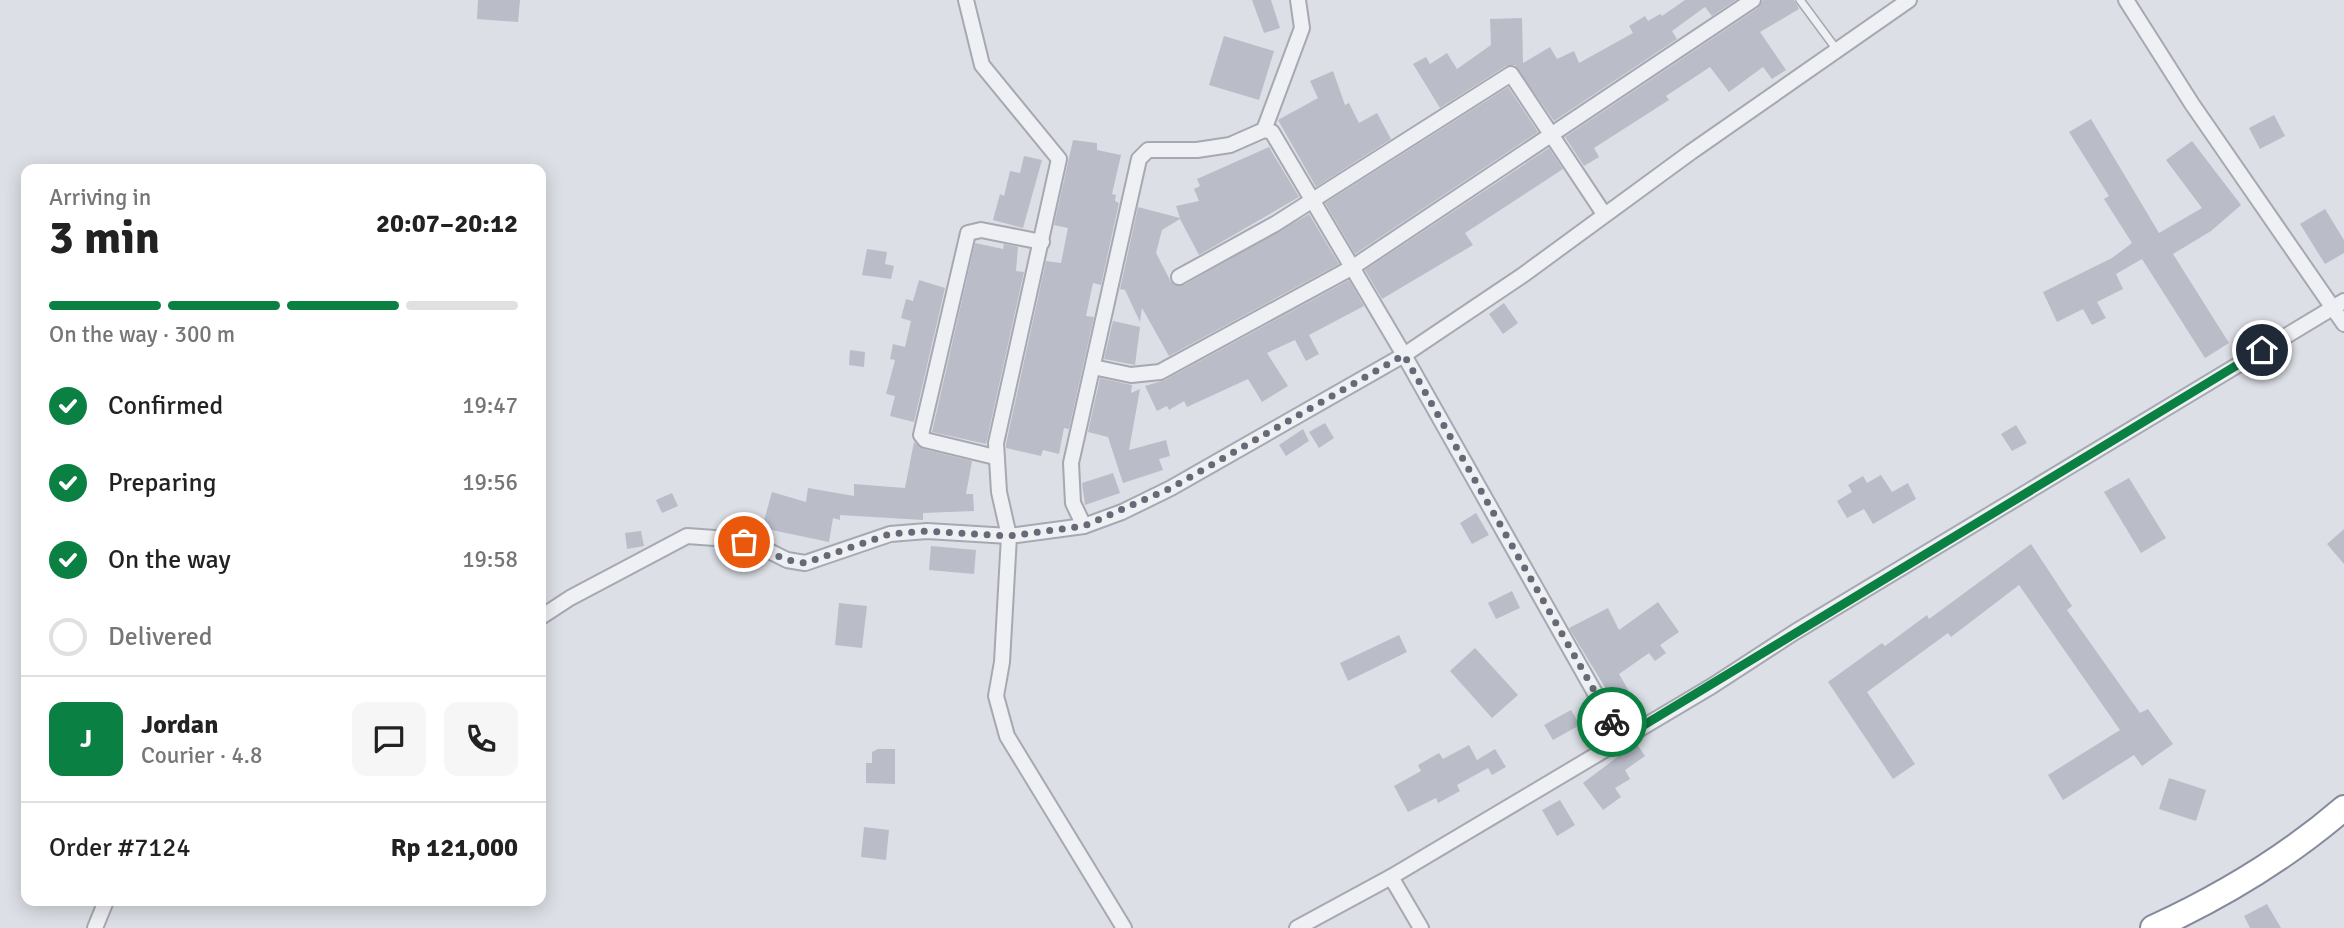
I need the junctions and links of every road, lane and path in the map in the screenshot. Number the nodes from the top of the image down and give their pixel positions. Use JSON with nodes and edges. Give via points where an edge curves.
{"nodes":[{"id":1,"x":965,"y":0,"type":"edge"},
{"id":2,"x":1298,"y":0,"type":"edge"},
{"id":3,"x":1754,"y":0,"type":"edge"},
{"id":4,"x":1801,"y":0,"type":"edge"},
{"id":5,"x":1909,"y":0,"type":"edge"},
{"id":6,"x":2126,"y":0,"type":"edge"},
{"id":7,"x":1837,"y":50,"type":"junction"},
{"id":8,"x":1264,"y":131,"type":"junction"},
{"id":9,"x":1552,"y":133,"type":"junction"},
{"id":10,"x":1314,"y":199,"type":"junction"},
{"id":11,"x":1604,"y":214,"type":"junction"},
{"id":12,"x":1042,"y":242,"type":"junction"},
{"id":13,"x":1353,"y":267,"type":"junction"},
{"id":14,"x":1179,"y":277,"type":"dead end"},
{"id":15,"x":2338,"y":305,"type":"edge"},
{"id":16,"x":2344,"y":324,"type":"edge"},
{"id":17,"x":1404,"y":355,"type":"junction"},
{"id":18,"x":1093,"y":367,"type":"junction"},
{"id":19,"x":995,"y":457,"type":"junction"},
{"id":20,"x":1084,"y":526,"type":"junction"},
{"id":21,"x":1009,"y":536,"type":"junction"},
{"id":22,"x":546,"y":614,"type":"edge"},
{"id":23,"x":1621,"y":739,"type":"junction"},
{"id":24,"x":2344,"y":808,"type":"edge"},
{"id":25,"x":1391,"y":877,"type":"junction"},
{"id":26,"x":104,"y":906,"type":"edge"},
{"id":27,"x":95,"y":928,"type":"edge"},
{"id":28,"x":1124,"y":928,"type":"edge"},
{"id":29,"x":1297,"y":928,"type":"edge"},
{"id":30,"x":1421,"y":928,"type":"edge"},
{"id":31,"x":2153,"y":928,"type":"edge"}],
"edges":[{"from":1,"to":12,"type":"street","via":[[982,65],[1059,159]]},
{"from":2,"to":8,"type":"street","via":[[1302,28]]},
{"from":3,"to":9,"type":"street"},
{"from":4,"to":7,"type":"lane"},
{"from":5,"to":7,"type":"street"},
{"from":6,"to":15,"type":"street"},
{"from":7,"to":11,"type":"street"},
{"from":8,"to":10,"type":"street","via":[[1277,137]]},
{"from":8,"to":18,"type":"street","via":[[1217,147],[1142,153],[1135,167]]},
{"from":9,"to":10,"type":"street","via":[[1511,74]]},
{"from":9,"to":11,"type":"street"},
{"from":9,"to":13,"type":"street"},
{"from":10,"to":13,"type":"street"},
{"from":10,"to":14,"type":"street"},
{"from":11,"to":17,"type":"street"},
{"from":12,"to":19,"type":"street"},
{"from":12,"to":19,"type":"street","via":[[981,230],[968,233],[927,401],[921,435],[925,440]]},
{"from":13,"to":17,"type":"street"},
{"from":13,"to":18,"type":"street","via":[[1160,372],[1131,375]]},
{"from":15,"to":16,"type":"street"},
{"from":15,"to":23,"type":"street"},
{"from":17,"to":20,"type":"street","via":[[1171,488]]},
{"from":17,"to":23,"type":"street"},
{"from":18,"to":20,"type":"street","via":[[1071,463],[1073,503]]},
{"from":19,"to":21,"type":"street"},
{"from":20,"to":21,"type":"street"},
{"from":21,"to":22,"type":"street","via":[[926,531],[890,534],[805,563],[729,539],[687,536]]},
{"from":21,"to":28,"type":"street","via":[[996,696],[999,714],[1007,736]]},
{"from":23,"to":25,"type":"street"},
{"from":24,"to":31,"type":"highway","via":[[2265,870]]},
{"from":25,"to":29,"type":"street"},
{"from":25,"to":30,"type":"street"},
{"from":26,"to":27,"type":"street"}]}
